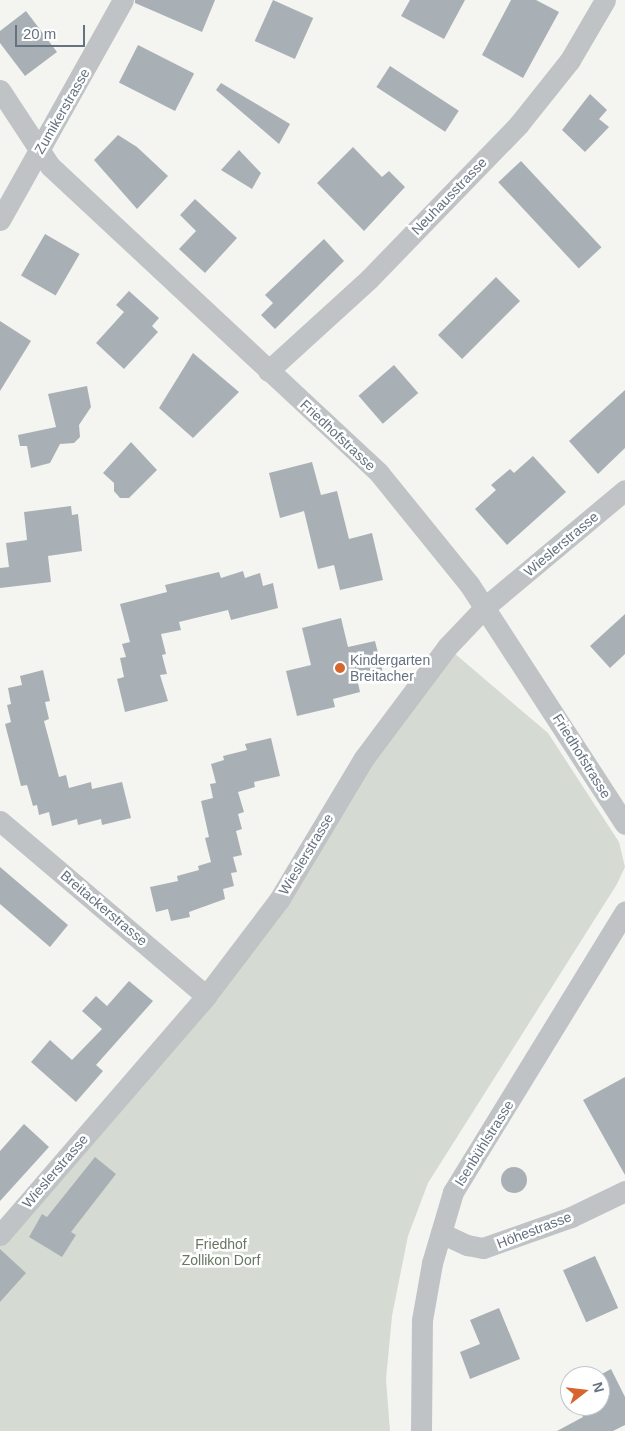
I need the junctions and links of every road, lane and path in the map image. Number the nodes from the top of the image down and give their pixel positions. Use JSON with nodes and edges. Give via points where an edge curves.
{"nodes":[{"id":1,"x":123,"y":0,"type":"edge"},
{"id":2,"x":606,"y":0,"type":"edge"},
{"id":3,"x":0,"y":90,"type":"edge"},
{"id":4,"x":40,"y":150,"type":"junction"},
{"id":5,"x":0,"y":220,"type":"edge"},
{"id":6,"x":268,"y":371,"type":"junction"},
{"id":7,"x":625,"y":490,"type":"edge"},
{"id":8,"x":485,"y":606,"type":"junction"},
{"id":9,"x":0,"y":821,"type":"edge"},
{"id":10,"x":625,"y":824,"type":"edge"},
{"id":11,"x":625,"y":911,"type":"edge"},
{"id":12,"x":206,"y":996,"type":"junction"},
{"id":13,"x":625,"y":1191,"type":"edge"},
{"id":14,"x":442,"y":1233,"type":"junction"},
{"id":15,"x":0,"y":1235,"type":"edge"},
{"id":16,"x":420,"y":1431,"type":"edge"}],
"edges":[{"from":1,"to":4,"type":"street","name":"Zumikerstrasse"},
{"from":2,"to":6,"type":"street","name":"Neuhausstrasse","via":[[570,60],[519,124],[369,279]]},
{"from":3,"to":4,"type":"street","name":"Friedhofstrasse"},
{"from":4,"to":5,"type":"street","name":"Zumikerstrasse"},
{"from":4,"to":6,"type":"street","name":"Friedhofstrasse","via":[[50,166]]},
{"from":6,"to":8,"type":"street","name":"Friedhofstrasse","via":[[379,473],[442,548]]},
{"from":7,"to":8,"type":"street","name":"Wieslerstrasse"},
{"from":8,"to":10,"type":"street","name":"Friedhofstrasse"},
{"from":8,"to":12,"type":"street","name":"Wieslerstrasse","via":[[447,647],[364,758],[279,900]]},
{"from":9,"to":12,"type":"street","name":"Breitackerstrasse"},
{"from":11,"to":14,"type":"street","name":"Isenbühlstrasse","via":[[453,1192]]},
{"from":12,"to":15,"type":"street","name":"Wieslerstrasse"},
{"from":13,"to":14,"type":"street","name":"Höhestrasse","via":[[553,1224],[483,1248],[467,1246]]},
{"from":14,"to":16,"type":"street","name":"Isenbühlstrasse","via":[[432,1263],[422,1320]]}]}
